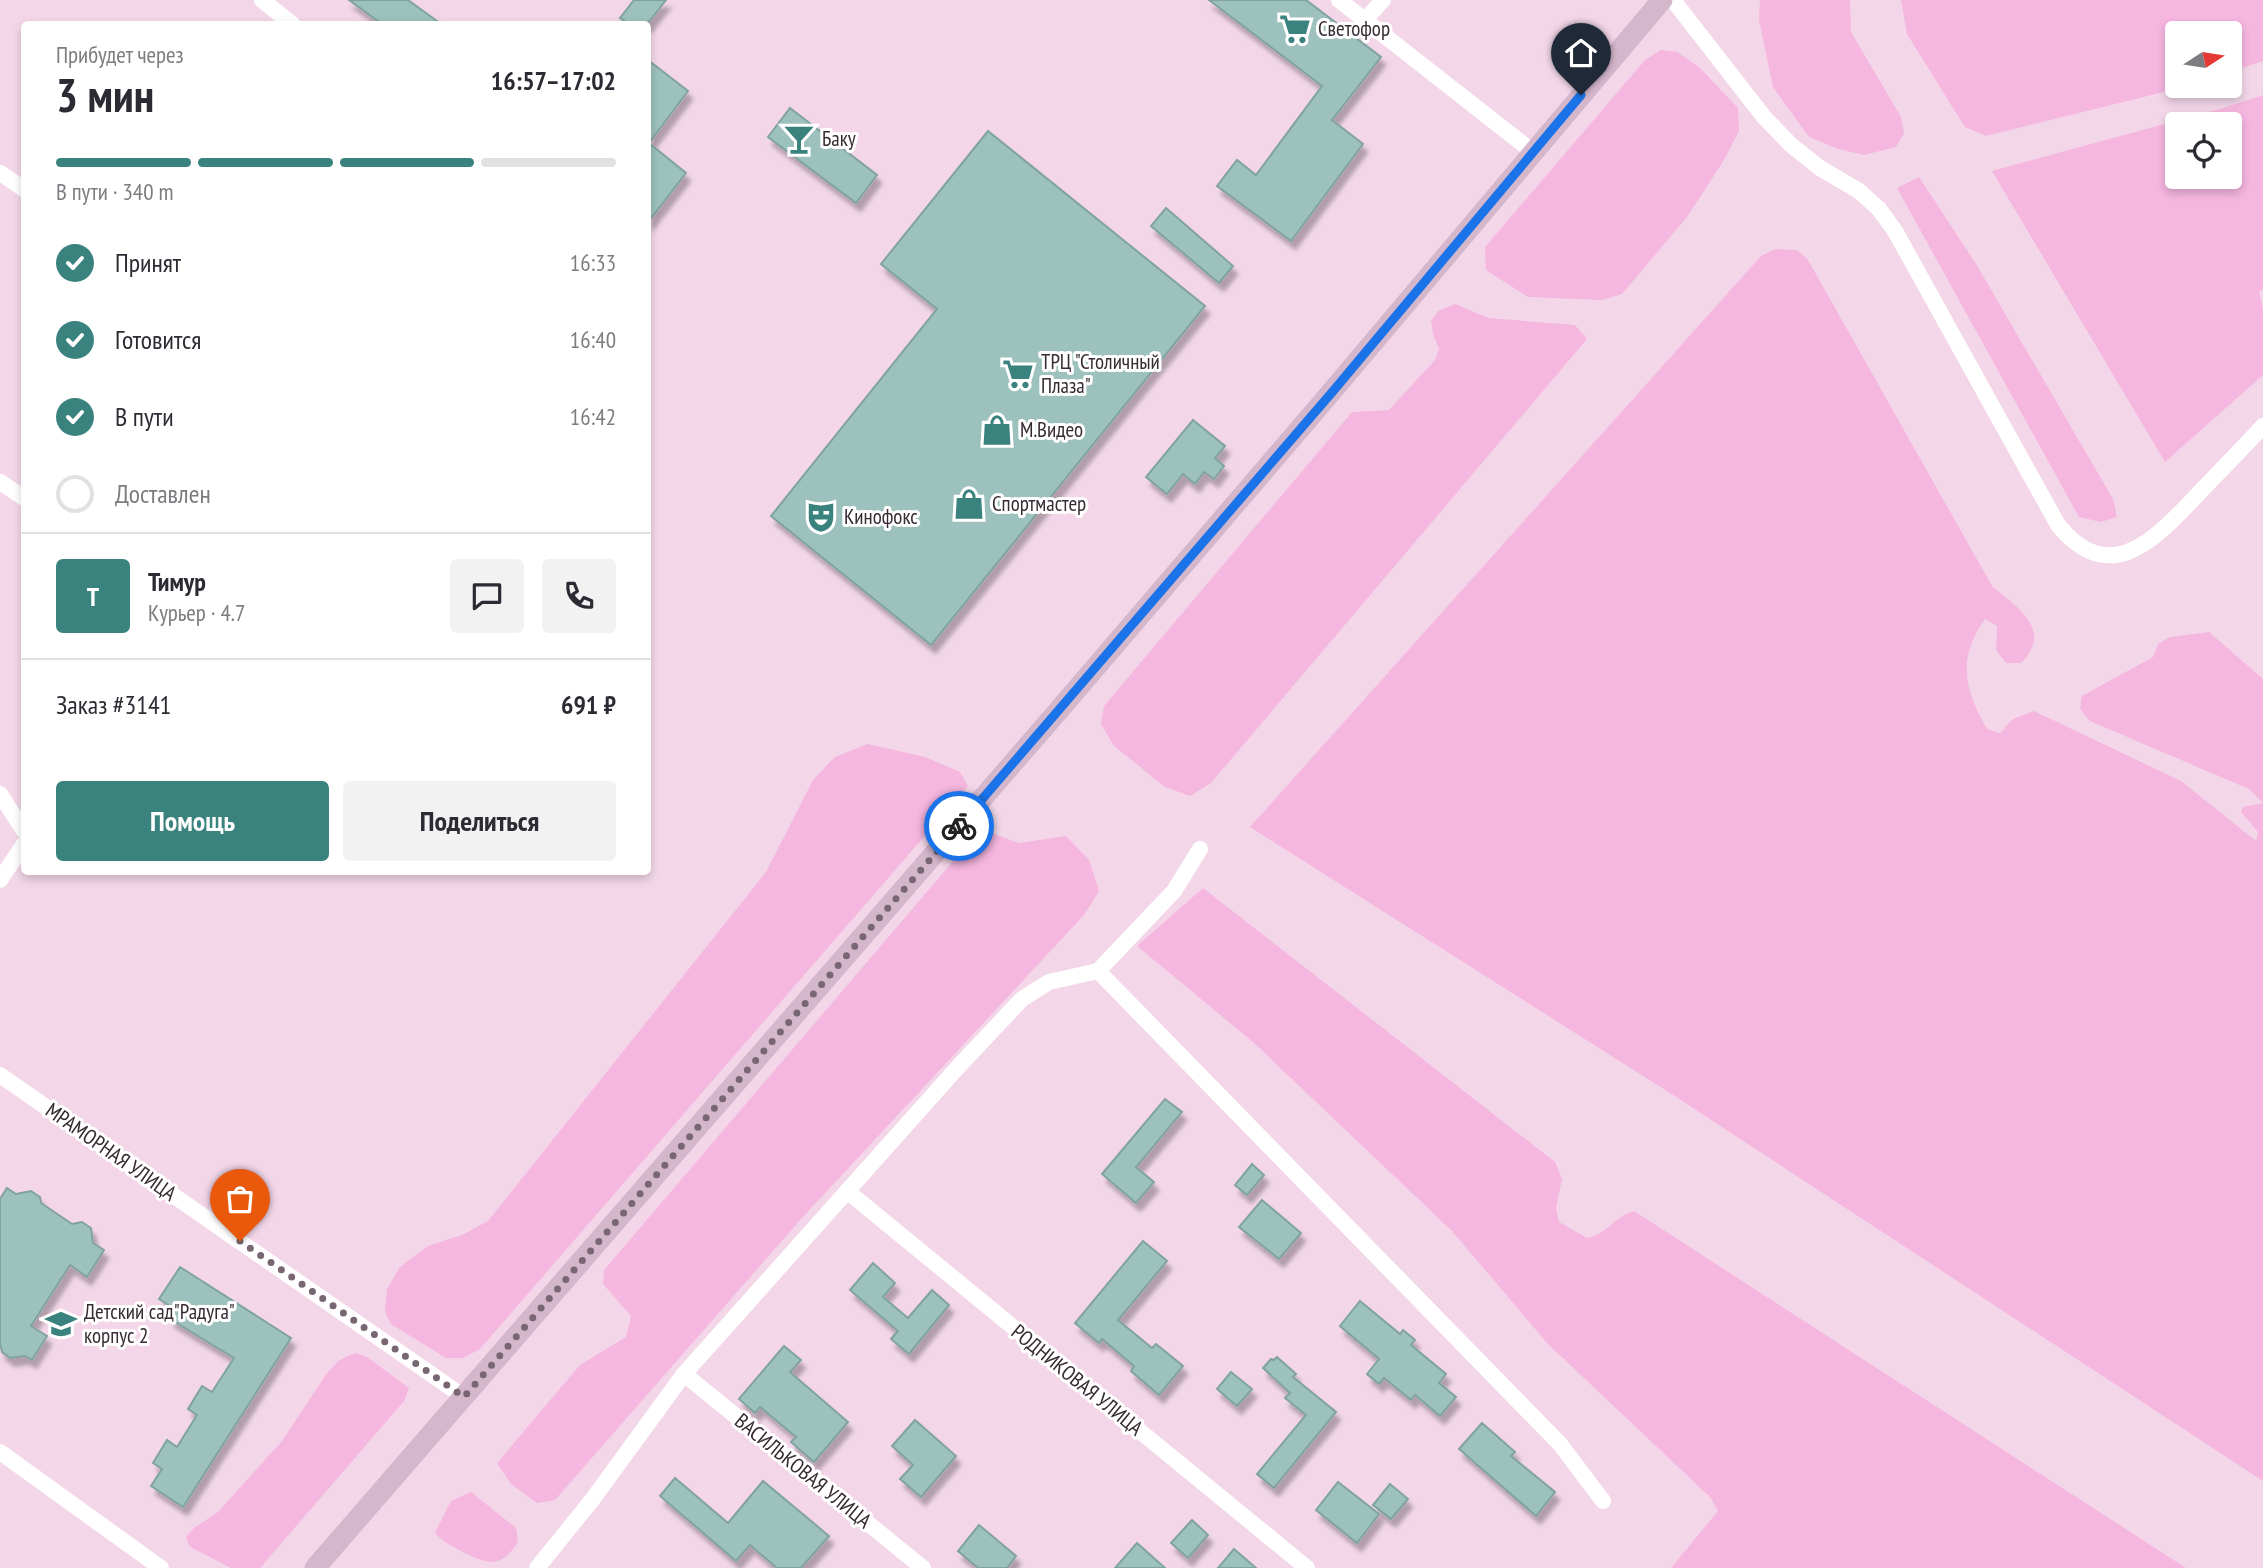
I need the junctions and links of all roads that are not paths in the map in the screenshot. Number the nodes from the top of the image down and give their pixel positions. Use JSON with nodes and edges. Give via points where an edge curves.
{"nodes":[{"id":1,"x":262,"y":0,"type":"edge"},
{"id":2,"x":1339,"y":0,"type":"edge"},
{"id":3,"x":1383,"y":0,"type":"edge"},
{"id":4,"x":1662,"y":0,"type":"edge"},
{"id":5,"x":1673,"y":0,"type":"edge"},
{"id":6,"x":1365,"y":20,"type":"junction"},
{"id":7,"x":288,"y":21,"type":"edge"},
{"id":8,"x":1533,"y":152,"type":"junction"},
{"id":9,"x":0,"y":173,"type":"edge"},
{"id":10,"x":21,"y":187,"type":"edge"},
{"id":11,"x":2263,"y":426,"type":"edge"},
{"id":12,"x":0,"y":482,"type":"edge"},
{"id":13,"x":21,"y":496,"type":"edge"},
{"id":14,"x":0,"y":794,"type":"edge"},
{"id":15,"x":21,"y":826,"type":"edge"},
{"id":16,"x":21,"y":848,"type":"edge"},
{"id":17,"x":1200,"y":849,"type":"dead end"},
{"id":18,"x":0,"y":880,"type":"edge"},
{"id":19,"x":1098,"y":971,"type":"junction"},
{"id":20,"x":0,"y":1075,"type":"edge"},
{"id":21,"x":847,"y":1191,"type":"junction"},
{"id":22,"x":684,"y":1374,"type":"junction"},
{"id":23,"x":464,"y":1397,"type":"junction"},
{"id":24,"x":0,"y":1452,"type":"edge"},
{"id":25,"x":1603,"y":1501,"type":"dead end"},
{"id":26,"x":161,"y":1568,"type":"edge"},
{"id":27,"x":315,"y":1568,"type":"edge"},
{"id":28,"x":537,"y":1568,"type":"edge"},
{"id":29,"x":923,"y":1568,"type":"edge"},
{"id":30,"x":1307,"y":1568,"type":"edge"}],
"edges":[{"from":1,"to":7,"type":"street"},
{"from":2,"to":6,"type":"street"},
{"from":3,"to":6,"type":"street"},
{"from":4,"to":8,"type":"street"},
{"from":5,"to":11,"type":"street","via":[[1791,145],[1879,209],[2058,525],[2072,541],[2086,551],[2104,555],[2143,545],[2165,529]]},
{"from":6,"to":8,"type":"street"},
{"from":8,"to":23,"type":"street","via":[[1334,390]]},
{"from":9,"to":10,"type":"street"},
{"from":12,"to":13,"type":"street"},
{"from":14,"to":15,"type":"street"},
{"from":16,"to":18,"type":"street"},
{"from":17,"to":19,"type":"street","via":[[1174,891]]},
{"from":19,"to":21,"type":"street","via":[[1049,982],[1022,999]]},
{"from":19,"to":25,"type":"street","via":[[1560,1444]]},
{"from":20,"to":23,"type":"street","name":"МРАМОРНАЯ УЛИЦА"},
{"from":21,"to":22,"type":"street"},
{"from":21,"to":30,"type":"street","name":"РОДНИКОВАЯ УЛИЦА"},
{"from":22,"to":28,"type":"street"},
{"from":22,"to":29,"type":"street","name":"ВАСИЛЬКОВАЯ УЛИЦА"},
{"from":23,"to":27,"type":"street"},
{"from":24,"to":26,"type":"street"}]}
